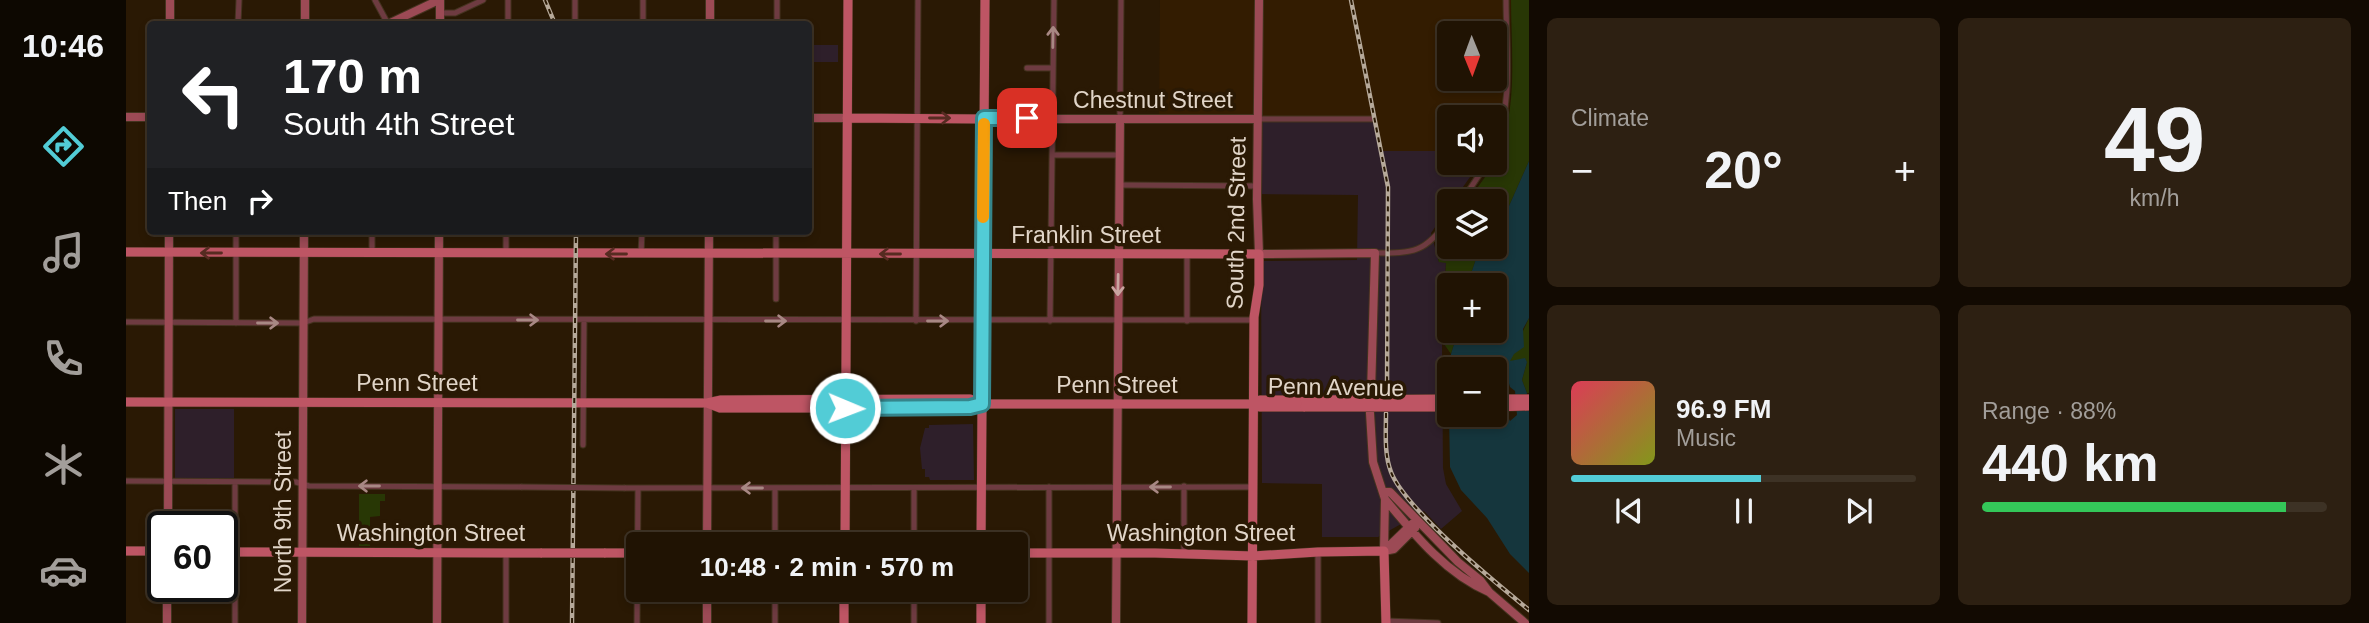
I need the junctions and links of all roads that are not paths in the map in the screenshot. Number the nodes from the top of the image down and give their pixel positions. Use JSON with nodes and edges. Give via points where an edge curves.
{"nodes":[{"id":1,"x":170,"y":0,"type":"edge"},
{"id":2,"x":239,"y":0,"type":"edge"},
{"id":3,"x":305,"y":0,"type":"edge"},
{"id":4,"x":375,"y":0,"type":"edge"},
{"id":5,"x":440,"y":0,"type":"edge"},
{"id":6,"x":483,"y":0,"type":"edge"},
{"id":7,"x":508,"y":0,"type":"edge"},
{"id":8,"x":575,"y":0,"type":"edge"},
{"id":9,"x":643,"y":0,"type":"edge"},
{"id":10,"x":710,"y":0,"type":"edge"},
{"id":11,"x":777,"y":0,"type":"edge"},
{"id":12,"x":848,"y":0,"type":"edge"},
{"id":13,"x":918,"y":0,"type":"edge"},
{"id":14,"x":985,"y":0,"type":"edge"},
{"id":15,"x":1054,"y":0,"type":"edge"},
{"id":16,"x":1121,"y":0,"type":"edge"},
{"id":17,"x":1259,"y":0,"type":"edge"},
{"id":18,"x":1506,"y":0,"type":"edge"},
{"id":19,"x":440,"y":13,"type":"junction"},
{"id":20,"x":170,"y":21,"type":"edge"},
{"id":21,"x":238,"y":21,"type":"edge"},
{"id":22,"x":305,"y":21,"type":"edge"},
{"id":23,"x":386,"y":21,"type":"edge"},
{"id":24,"x":394,"y":21,"type":"edge"},
{"id":25,"x":440,"y":21,"type":"edge"},
{"id":26,"x":508,"y":21,"type":"edge"},
{"id":27,"x":575,"y":21,"type":"edge"},
{"id":28,"x":643,"y":21,"type":"edge"},
{"id":29,"x":710,"y":21,"type":"edge"},
{"id":30,"x":777,"y":21,"type":"edge"},
{"id":31,"x":1027,"y":68,"type":"dead end"},
{"id":32,"x":1053,"y":68,"type":"junction"},
{"id":33,"x":1506,"y":105,"type":"edge"},
{"id":34,"x":126,"y":117,"type":"edge"},
{"id":35,"x":147,"y":117,"type":"edge"},
{"id":36,"x":812,"y":118,"type":"edge"},
{"id":37,"x":847,"y":118,"type":"junction"},
{"id":38,"x":917,"y":118,"type":"junction"},
{"id":39,"x":984,"y":118,"type":"junction"},
{"id":40,"x":1052,"y":119,"type":"junction"},
{"id":41,"x":1120,"y":119,"type":"junction"},
{"id":42,"x":1257,"y":119,"type":"junction"},
{"id":43,"x":1372,"y":119,"type":"dead end"},
{"id":44,"x":1052,"y":155,"type":"junction"},
{"id":45,"x":1119,"y":155,"type":"junction"},
{"id":46,"x":1119,"y":185,"type":"junction"},
{"id":47,"x":1257,"y":186,"type":"junction"},
{"id":48,"x":169,"y":235,"type":"edge"},
{"id":49,"x":236,"y":235,"type":"edge"},
{"id":50,"x":304,"y":235,"type":"edge"},
{"id":51,"x":372,"y":235,"type":"edge"},
{"id":52,"x":439,"y":235,"type":"edge"},
{"id":53,"x":506,"y":235,"type":"edge"},
{"id":54,"x":642,"y":235,"type":"edge"},
{"id":55,"x":709,"y":235,"type":"edge"},
{"id":56,"x":776,"y":235,"type":"edge"},
{"id":57,"x":1437,"y":236,"type":"edge"},
{"id":58,"x":126,"y":252,"type":"edge"},
{"id":59,"x":169,"y":252,"type":"junction"},
{"id":60,"x":236,"y":253,"type":"junction"},
{"id":61,"x":303,"y":253,"type":"junction"},
{"id":62,"x":372,"y":253,"type":"junction"},
{"id":63,"x":439,"y":253,"type":"junction"},
{"id":64,"x":506,"y":253,"type":"junction"},
{"id":65,"x":709,"y":253,"type":"junction"},
{"id":66,"x":1375,"y":253,"type":"junction"},
{"id":67,"x":641,"y":254,"type":"junction"},
{"id":68,"x":776,"y":254,"type":"junction"},
{"id":69,"x":846,"y":254,"type":"junction"},
{"id":70,"x":916,"y":254,"type":"junction"},
{"id":71,"x":983,"y":254,"type":"junction"},
{"id":72,"x":1051,"y":254,"type":"junction"},
{"id":73,"x":1118,"y":254,"type":"junction"},
{"id":74,"x":1188,"y":254,"type":"junction"},
{"id":75,"x":1259,"y":254,"type":"junction"},
{"id":76,"x":776,"y":299,"type":"dead end"},
{"id":77,"x":439,"y":320,"type":"junction"},
{"id":78,"x":584,"y":320,"type":"junction"},
{"id":79,"x":1254,"y":320,"type":"junction"},
{"id":80,"x":708,"y":321,"type":"junction"},
{"id":81,"x":845,"y":321,"type":"junction"},
{"id":82,"x":916,"y":321,"type":"junction"},
{"id":83,"x":982,"y":321,"type":"junction"},
{"id":84,"x":1050,"y":321,"type":"junction"},
{"id":85,"x":1118,"y":321,"type":"junction"},
{"id":86,"x":1187,"y":321,"type":"junction"},
{"id":87,"x":126,"y":322,"type":"edge"},
{"id":88,"x":168,"y":322,"type":"junction"},
{"id":89,"x":236,"y":323,"type":"junction"},
{"id":90,"x":303,"y":323,"type":"junction"},
{"id":91,"x":1253,"y":376,"type":"junction"},
{"id":92,"x":1371,"y":393,"type":"dead end"},
{"id":93,"x":1437,"y":399,"type":"edge"},
{"id":94,"x":1507,"y":399,"type":"edge"},
{"id":95,"x":1529,"y":400,"type":"edge"},
{"id":96,"x":126,"y":401,"type":"edge"},
{"id":97,"x":168,"y":402,"type":"junction"},
{"id":98,"x":303,"y":402,"type":"junction"},
{"id":99,"x":438,"y":402,"type":"junction"},
{"id":100,"x":584,"y":402,"type":"junction"},
{"id":101,"x":708,"y":403,"type":"junction"},
{"id":102,"x":845,"y":404,"type":"junction"},
{"id":103,"x":982,"y":404,"type":"junction"},
{"id":104,"x":1117,"y":404,"type":"junction"},
{"id":105,"x":1253,"y":404,"type":"junction"},
{"id":106,"x":1273,"y":404,"type":"junction"},
{"id":107,"x":1305,"y":404,"type":"junction"},
{"id":108,"x":1529,"y":406,"type":"edge"},
{"id":109,"x":1437,"y":407,"type":"edge"},
{"id":110,"x":1507,"y":407,"type":"edge"},
{"id":111,"x":1370,"y":413,"type":"dead end"},
{"id":112,"x":1252,"y":433,"type":"junction"},
{"id":113,"x":583,"y":445,"type":"dead end"},
{"id":114,"x":126,"y":481,"type":"edge"},
{"id":115,"x":168,"y":482,"type":"junction"},
{"id":116,"x":235,"y":482,"type":"junction"},
{"id":117,"x":303,"y":484,"type":"junction"},
{"id":118,"x":438,"y":486,"type":"junction"},
{"id":119,"x":1116,"y":486,"type":"junction"},
{"id":120,"x":1184,"y":486,"type":"junction"},
{"id":121,"x":982,"y":487,"type":"junction"},
{"id":122,"x":1049,"y":487,"type":"junction"},
{"id":123,"x":1253,"y":487,"type":"junction"},
{"id":124,"x":638,"y":488,"type":"junction"},
{"id":125,"x":707,"y":488,"type":"junction"},
{"id":126,"x":775,"y":488,"type":"junction"},
{"id":127,"x":845,"y":488,"type":"junction"},
{"id":128,"x":914,"y":488,"type":"junction"},
{"id":129,"x":1385,"y":496,"type":"junction"},
{"id":130,"x":168,"y":511,"type":"edge"},
{"id":131,"x":235,"y":511,"type":"edge"},
{"id":132,"x":1415,"y":525,"type":"junction"},
{"id":133,"x":638,"y":532,"type":"edge"},
{"id":134,"x":707,"y":532,"type":"edge"},
{"id":135,"x":775,"y":532,"type":"edge"},
{"id":136,"x":845,"y":532,"type":"edge"},
{"id":137,"x":914,"y":532,"type":"edge"},
{"id":138,"x":981,"y":532,"type":"edge"},
{"id":139,"x":1253,"y":533,"type":"junction"},
{"id":140,"x":1401,"y":541,"type":"junction"},
{"id":141,"x":1428,"y":546,"type":"junction"},
{"id":142,"x":126,"y":551,"type":"edge"},
{"id":143,"x":147,"y":551,"type":"edge"},
{"id":144,"x":1384,"y":551,"type":"junction"},
{"id":145,"x":238,"y":552,"type":"edge"},
{"id":146,"x":302,"y":552,"type":"junction"},
{"id":147,"x":437,"y":552,"type":"junction"},
{"id":148,"x":506,"y":552,"type":"junction"},
{"id":149,"x":1318,"y":552,"type":"junction"},
{"id":150,"x":626,"y":553,"type":"edge"},
{"id":151,"x":1028,"y":553,"type":"edge"},
{"id":152,"x":1049,"y":553,"type":"junction"},
{"id":153,"x":1116,"y":553,"type":"junction"},
{"id":154,"x":1184,"y":553,"type":"junction"},
{"id":155,"x":1288,"y":553,"type":"junction"},
{"id":156,"x":1223,"y":555,"type":"junction"},
{"id":157,"x":1253,"y":556,"type":"junction"},
{"id":158,"x":1489,"y":592,"type":"junction"},
{"id":159,"x":167,"y":602,"type":"edge"},
{"id":160,"x":235,"y":602,"type":"edge"},
{"id":161,"x":637,"y":602,"type":"edge"},
{"id":162,"x":707,"y":602,"type":"edge"},
{"id":163,"x":775,"y":602,"type":"edge"},
{"id":164,"x":844,"y":602,"type":"edge"},
{"id":165,"x":914,"y":602,"type":"edge"},
{"id":166,"x":981,"y":602,"type":"edge"},
{"id":167,"x":1386,"y":622,"type":"edge"},
{"id":168,"x":167,"y":623,"type":"edge"},
{"id":169,"x":235,"y":623,"type":"edge"},
{"id":170,"x":302,"y":623,"type":"edge"},
{"id":171,"x":437,"y":623,"type":"edge"},
{"id":172,"x":506,"y":623,"type":"edge"},
{"id":173,"x":637,"y":623,"type":"edge"},
{"id":174,"x":707,"y":623,"type":"edge"},
{"id":175,"x":775,"y":623,"type":"edge"},
{"id":176,"x":844,"y":623,"type":"edge"},
{"id":177,"x":914,"y":623,"type":"edge"},
{"id":178,"x":981,"y":623,"type":"edge"},
{"id":179,"x":1049,"y":623,"type":"edge"},
{"id":180,"x":1116,"y":623,"type":"edge"},
{"id":181,"x":1252,"y":623,"type":"edge"},
{"id":182,"x":1318,"y":623,"type":"edge"},
{"id":183,"x":1438,"y":623,"type":"edge"},
{"id":184,"x":1525,"y":623,"type":"edge"}],
"edges":[{"from":1,"to":20,"type":"street"},
{"from":2,"to":21,"type":"street"},
{"from":3,"to":22,"type":"street"},
{"from":4,"to":23,"type":"street"},
{"from":5,"to":19,"type":"street"},
{"from":5,"to":24,"type":"street"},
{"from":6,"to":19,"type":"street","via":[[455,13]]},
{"from":7,"to":26,"type":"street"},
{"from":8,"to":27,"type":"street"},
{"from":9,"to":28,"type":"street"},
{"from":10,"to":29,"type":"street"},
{"from":11,"to":30,"type":"street"},
{"from":12,"to":37,"type":"main road"},
{"from":13,"to":38,"type":"street"},
{"from":14,"to":39,"type":"main road"},
{"from":32,"to":15,"type":"street","one_way":true},
{"from":16,"to":41,"type":"street"},
{"from":17,"to":42,"type":"street","name":"South 2nd Street"},
{"from":18,"to":33,"type":"street"},
{"from":19,"to":25,"type":"street"},
{"from":31,"to":32,"type":"street"},
{"from":32,"to":40,"type":"street"},
{"from":34,"to":35,"type":"street"},
{"from":36,"to":37,"type":"street","name":"Chestnut Street"},
{"from":37,"to":38,"type":"main road","name":"Chestnut Street"},
{"from":37,"to":69,"type":"main road"},
{"from":38,"to":39,"type":"main road","name":"Chestnut Street","one_way":true},
{"from":38,"to":70,"type":"street"},
{"from":39,"to":40,"type":"street","name":"Chestnut Street"},
{"from":39,"to":71,"type":"main road"},
{"from":40,"to":41,"type":"street","name":"Chestnut Street"},
{"from":40,"to":44,"type":"street"},
{"from":41,"to":42,"type":"street","name":"Chestnut Street"},
{"from":41,"to":45,"type":"street"},
{"from":42,"to":43,"type":"street","name":"Chestnut Street"},
{"from":42,"to":47,"type":"street","name":"South 2nd Street"},
{"from":44,"to":45,"type":"street"},
{"from":44,"to":72,"type":"street"},
{"from":45,"to":46,"type":"street"},
{"from":46,"to":47,"type":"street"},
{"from":46,"to":73,"type":"street"},
{"from":47,"to":75,"type":"street","name":"South 2nd Street"},
{"from":48,"to":59,"type":"street"},
{"from":49,"to":60,"type":"street"},
{"from":50,"to":61,"type":"street","name":"North 9th Street"},
{"from":51,"to":62,"type":"street"},
{"from":52,"to":63,"type":"street"},
{"from":53,"to":64,"type":"street"},
{"from":54,"to":67,"type":"street"},
{"from":55,"to":65,"type":"street"},
{"from":56,"to":68,"type":"street"},
{"from":57,"to":66,"type":"street","via":[[1417,251]]},
{"from":58,"to":59,"type":"main road","name":"Franklin Street"},
{"from":60,"to":59,"type":"main road","name":"Franklin Street","one_way":true},
{"from":59,"to":88,"type":"street"},
{"from":60,"to":61,"type":"main road","name":"Franklin Street"},
{"from":60,"to":89,"type":"street"},
{"from":61,"to":62,"type":"main road","name":"Franklin Street"},
{"from":61,"to":90,"type":"street","name":"North 9th Street"},
{"from":62,"to":63,"type":"main road","name":"Franklin Street"},
{"from":63,"to":64,"type":"main road","name":"Franklin Street"},
{"from":63,"to":77,"type":"street"},
{"from":67,"to":64,"type":"main road","name":"Franklin Street","one_way":true},
{"from":65,"to":67,"type":"main road","name":"Franklin Street"},
{"from":65,"to":68,"type":"main road","name":"Franklin Street"},
{"from":65,"to":80,"type":"street"},
{"from":66,"to":75,"type":"street","name":"Franklin Street"},
{"from":66,"to":92,"type":"street"},
{"from":68,"to":69,"type":"main road","name":"Franklin Street"},
{"from":68,"to":76,"type":"street"},
{"from":70,"to":69,"type":"main road","name":"Franklin Street","one_way":true},
{"from":69,"to":81,"type":"main road"},
{"from":70,"to":71,"type":"main road","name":"Franklin Street"},
{"from":70,"to":82,"type":"street"},
{"from":71,"to":72,"type":"main road","name":"Franklin Street"},
{"from":71,"to":83,"type":"main road"},
{"from":72,"to":73,"type":"main road","name":"Franklin Street"},
{"from":72,"to":84,"type":"street"},
{"from":73,"to":74,"type":"main road","name":"Franklin Street"},
{"from":73,"to":85,"type":"street","one_way":true},
{"from":74,"to":75,"type":"main road","name":"Franklin Street"},
{"from":74,"to":86,"type":"street"},
{"from":75,"to":79,"type":"main road","name":"South 2nd Street"},
{"from":77,"to":78,"type":"street","one_way":true},
{"from":77,"to":90,"type":"street","via":[[314,319]]},
{"from":77,"to":99,"type":"street"},
{"from":78,"to":80,"type":"street"},
{"from":78,"to":100,"type":"street"},
{"from":79,"to":86,"type":"street"},
{"from":79,"to":91,"type":"main road","name":"South 2nd Street"},
{"from":80,"to":81,"type":"street","one_way":true},
{"from":80,"to":101,"type":"street"},
{"from":81,"to":82,"type":"street"},
{"from":81,"to":102,"type":"main road"},
{"from":82,"to":83,"type":"street","one_way":true},
{"from":83,"to":84,"type":"street"},
{"from":83,"to":103,"type":"main road"},
{"from":84,"to":85,"type":"street"},
{"from":85,"to":86,"type":"street"},
{"from":85,"to":104,"type":"street"},
{"from":87,"to":88,"type":"street"},
{"from":88,"to":89,"type":"street"},
{"from":88,"to":97,"type":"street"},
{"from":89,"to":90,"type":"street","one_way":true},
{"from":90,"to":98,"type":"street","name":"North 9th Street"},
{"from":91,"to":105,"type":"main road","name":"South 2nd Street"},
{"from":91,"to":106,"type":"main road"},
{"from":93,"to":107,"type":"main road","name":"Penn Avenue","bridge":true},
{"from":94,"to":95,"type":"main road"},
{"from":96,"to":97,"type":"main road","name":"Penn Street"},
{"from":97,"to":98,"type":"main road","name":"Penn Street"},
{"from":97,"to":115,"type":"street"},
{"from":98,"to":99,"type":"main road","name":"Penn Street"},
{"from":98,"to":117,"type":"street","name":"North 9th Street"},
{"from":99,"to":100,"type":"main road","name":"Penn Street"},
{"from":99,"to":118,"type":"street"},
{"from":100,"to":101,"type":"main road","name":"Penn Street"},
{"from":100,"to":113,"type":"street"},
{"from":101,"to":102,"type":"main road","name":"Penn Street","via":[[720,408]]},
{"from":101,"to":125,"type":"street"},
{"from":102,"to":103,"type":"main road","name":"Penn Street"},
{"from":102,"to":127,"type":"main road"},
{"from":103,"to":104,"type":"main road","name":"Penn Street"},
{"from":103,"to":121,"type":"main road"},
{"from":104,"to":105,"type":"main road","name":"Penn Street"},
{"from":104,"to":119,"type":"street"},
{"from":105,"to":106,"type":"main road","name":"Penn Avenue"},
{"from":105,"to":112,"type":"main road","name":"South 2nd Street"},
{"from":106,"to":107,"type":"main road","name":"Penn Avenue"},
{"from":106,"to":112,"type":"main road"},
{"from":107,"to":109,"type":"main road","name":"Penn Avenue","bridge":true},
{"from":108,"to":110,"type":"main road"},
{"from":111,"to":129,"type":"street","via":[[1373,462]]},
{"from":112,"to":123,"type":"main road","name":"South 2nd Street"},
{"from":114,"to":115,"type":"street"},
{"from":115,"to":116,"type":"street"},
{"from":115,"to":130,"type":"street"},
{"from":116,"to":117,"type":"street"},
{"from":116,"to":131,"type":"street"},
{"from":118,"to":117,"type":"street","one_way":true},
{"from":117,"to":146,"type":"street","name":"North 9th Street"},
{"from":118,"to":124,"type":"street","bridge":true},
{"from":118,"to":147,"type":"street"},
{"from":120,"to":119,"type":"street","one_way":true},
{"from":119,"to":122,"type":"street"},
{"from":119,"to":153,"type":"street"},
{"from":120,"to":123,"type":"street"},
{"from":120,"to":154,"type":"street"},
{"from":121,"to":122,"type":"street"},
{"from":121,"to":128,"type":"street"},
{"from":121,"to":138,"type":"main road"},
{"from":122,"to":152,"type":"street"},
{"from":123,"to":139,"type":"main road","name":"South 2nd Street"},
{"from":124,"to":125,"type":"street"},
{"from":124,"to":133,"type":"street"},
{"from":126,"to":125,"type":"street","one_way":true},
{"from":125,"to":134,"type":"street"},
{"from":126,"to":127,"type":"street"},
{"from":126,"to":135,"type":"street"},
{"from":127,"to":128,"type":"street"},
{"from":127,"to":136,"type":"main road"},
{"from":128,"to":137,"type":"street"},
{"from":129,"to":132,"type":"street"},
{"from":129,"to":144,"type":"street"},
{"from":132,"to":140,"type":"street"},
{"from":132,"to":141,"type":"street"},
{"from":132,"to":144,"type":"street"},
{"from":132,"to":158,"type":"street"},
{"from":139,"to":155,"type":"main road","via":[[1262,547]]},
{"from":139,"to":156,"type":"main road","via":[[1241,551]]},
{"from":139,"to":157,"type":"main road","name":"South 2nd Street"},
{"from":140,"to":141,"type":"street"},
{"from":140,"to":144,"type":"street"},
{"from":141,"to":158,"type":"street","via":[[1472,585]]},
{"from":142,"to":143,"type":"main road"},
{"from":144,"to":149,"type":"main road","name":"Washington Street"},
{"from":144,"to":167,"type":"main road"},
{"from":145,"to":146,"type":"main road","name":"Washington Street"},
{"from":146,"to":147,"type":"main road","name":"Washington Street"},
{"from":146,"to":170,"type":"street","name":"North 9th Street"},
{"from":147,"to":148,"type":"main road","name":"Washington Street"},
{"from":147,"to":171,"type":"street"},
{"from":148,"to":150,"type":"main road","name":"Washington Street","bridge":true},
{"from":148,"to":172,"type":"street"},
{"from":149,"to":155,"type":"main road","name":"Washington Street"},
{"from":149,"to":182,"type":"street"},
{"from":151,"to":152,"type":"main road","name":"Washington Street"},
{"from":152,"to":153,"type":"main road","name":"Washington Street"},
{"from":152,"to":179,"type":"street"},
{"from":153,"to":154,"type":"main road","name":"Washington Street"},
{"from":153,"to":180,"type":"street"},
{"from":154,"to":156,"type":"main road","name":"Washington Street"},
{"from":155,"to":157,"type":"main road","name":"Washington Street"},
{"from":156,"to":157,"type":"main road","name":"Washington Street"},
{"from":157,"to":181,"type":"main road","name":"South 2nd Street"},
{"from":158,"to":184,"type":"street"},
{"from":159,"to":168,"type":"street"},
{"from":160,"to":169,"type":"street"},
{"from":161,"to":173,"type":"street"},
{"from":162,"to":174,"type":"street"},
{"from":163,"to":175,"type":"street"},
{"from":164,"to":176,"type":"main road"},
{"from":165,"to":177,"type":"street"},
{"from":166,"to":178,"type":"main road"},
{"from":167,"to":183,"type":"street"}]}
